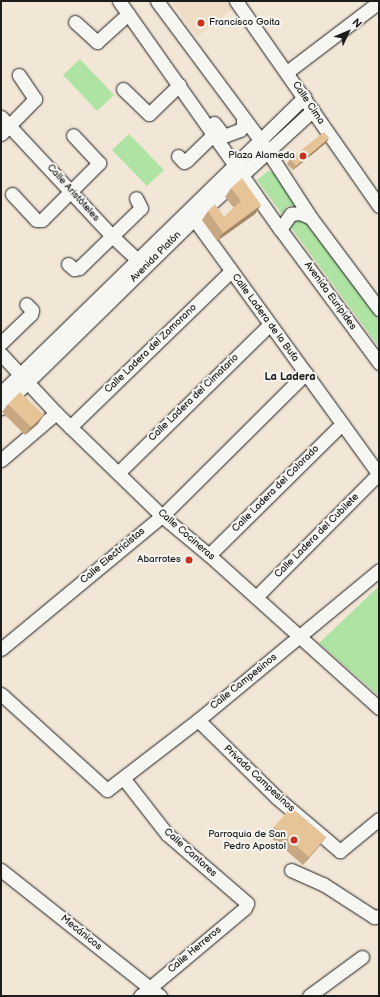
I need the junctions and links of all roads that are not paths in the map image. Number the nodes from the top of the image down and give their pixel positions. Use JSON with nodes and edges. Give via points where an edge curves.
{"nodes":[{"id":1,"x":119,"y":1,"type":"edge"},
{"id":2,"x":157,"y":1,"type":"edge"},
{"id":3,"x":236,"y":1,"type":"edge"},
{"id":4,"x":379,"y":2,"type":"edge"},
{"id":5,"x":128,"y":14,"type":"junction"},
{"id":6,"x":75,"y":22,"type":"dead end"},
{"id":7,"x":287,"y":72,"type":"junction"},
{"id":8,"x":19,"y":75,"type":"dead end"},
{"id":9,"x":179,"y":85,"type":"junction"},
{"id":10,"x":123,"y":89,"type":"dead end"},
{"id":11,"x":304,"y":97,"type":"junction"},
{"id":12,"x":313,"y":110,"type":"junction"},
{"id":13,"x":243,"y":119,"type":"junction"},
{"id":14,"x":4,"y":125,"type":"edge"},
{"id":15,"x":73,"y":134,"type":"dead end"},
{"id":16,"x":219,"y":136,"type":"junction"},
{"id":17,"x":264,"y":146,"type":"junction"},
{"id":18,"x":178,"y":156,"type":"dead end"},
{"id":19,"x":238,"y":160,"type":"junction"},
{"id":20,"x":242,"y":175,"type":"junction"},
{"id":21,"x":71,"y":190,"type":"junction"},
{"id":22,"x":12,"y":194,"type":"dead end"},
{"id":23,"x":136,"y":198,"type":"dead end"},
{"id":24,"x":379,"y":206,"type":"edge"},
{"id":25,"x":311,"y":218,"type":"junction"},
{"id":26,"x":194,"y":219,"type":"junction"},
{"id":27,"x":280,"y":229,"type":"junction"},
{"id":28,"x":112,"y":236,"type":"junction"},
{"id":29,"x":68,"y":264,"type":"dead end"},
{"id":30,"x":142,"y":264,"type":"junction"},
{"id":31,"x":231,"y":271,"type":"junction"},
{"id":32,"x":26,"y":304,"type":"dead end"},
{"id":33,"x":379,"y":309,"type":"edge"},
{"id":34,"x":270,"y":324,"type":"junction"},
{"id":35,"x":1,"y":342,"type":"edge"},
{"id":36,"x":1,"y":354,"type":"edge"},
{"id":37,"x":379,"y":363,"type":"edge"},
{"id":38,"x":306,"y":373,"type":"junction"},
{"id":39,"x":25,"y":377,"type":"junction"},
{"id":40,"x":1,"y":393,"type":"edge"},
{"id":41,"x":1,"y":408,"type":"edge"},
{"id":42,"x":56,"y":413,"type":"junction"},
{"id":43,"x":342,"y":424,"type":"junction"},
{"id":44,"x":70,"y":427,"type":"junction"},
{"id":45,"x":1,"y":460,"type":"edge"},
{"id":46,"x":119,"y":472,"type":"junction"},
{"id":47,"x":379,"y":474,"type":"edge"},
{"id":48,"x":162,"y":516,"type":"junction"},
{"id":49,"x":209,"y":555,"type":"junction"},
{"id":50,"x":379,"y":570,"type":"edge"},
{"id":51,"x":256,"y":597,"type":"junction"},
{"id":52,"x":299,"y":637,"type":"junction"},
{"id":53,"x":1,"y":649,"type":"edge"},
{"id":54,"x":1,"y":694,"type":"edge"},
{"id":55,"x":379,"y":708,"type":"edge"},
{"id":56,"x":198,"y":720,"type":"junction"},
{"id":57,"x":124,"y":779,"type":"junction"},
{"id":58,"x":379,"y":818,"type":"edge"},
{"id":59,"x":291,"y":870,"type":"dead end"},
{"id":60,"x":3,"y":874,"type":"edge"},
{"id":61,"x":247,"y":902,"type":"joint"},
{"id":62,"x":379,"y":916,"type":"edge"},
{"id":63,"x":362,"y":957,"type":"dead end"},
{"id":64,"x":150,"y":993,"type":"edge"},
{"id":65,"x":309,"y":996,"type":"edge"}],
"edges":[{"from":1,"to":5,"type":"street","name":"Avenida Euripides"},
{"from":2,"to":13,"type":"street"},
{"from":3,"to":7,"type":"street","name":"Calle Cima"},
{"from":4,"to":7,"type":"street"},
{"from":5,"to":6,"type":"street","via":[[97,42]]},
{"from":5,"to":9,"type":"street","name":"Avenida Euripides"},
{"from":7,"to":11,"type":"street","name":"Calle Cima"},
{"from":8,"to":14,"type":"street","via":[[35,99]]},
{"from":9,"to":10,"type":"street","via":[[148,114]]},
{"from":9,"to":16,"type":"street","name":"Avenida Euripides"},
{"from":11,"to":12,"type":"street","name":"Calle Cima"},
{"from":11,"to":17,"type":"street","name":"Avenida Platón"},
{"from":12,"to":17,"type":"street","name":"Avenida Platón"},
{"from":12,"to":24,"type":"street","name":"Calle Cima"},
{"from":13,"to":16,"type":"street","via":[[240,130]]},
{"from":13,"to":17,"type":"street"},
{"from":14,"to":21,"type":"street","name":"Calle Aristóteles"},
{"from":15,"to":21,"type":"street","via":[[98,163]]},
{"from":16,"to":18,"type":"street","via":[[184,162]]},
{"from":16,"to":19,"type":"street","name":"Avenida Euripides"},
{"from":17,"to":19,"type":"street","name":"Avenida Platón"},
{"from":17,"to":20,"type":"street","name":"Avenida Platón"},
{"from":17,"to":25,"type":"street"},
{"from":19,"to":20,"type":"street","name":"Avenida Euripides"},
{"from":19,"to":30,"type":"street","name":"Avenida Platón"},
{"from":20,"to":26,"type":"street","name":"Avenida Platón"},
{"from":20,"to":27,"type":"street","name":"Avenida Euripides"},
{"from":21,"to":22,"type":"street","via":[[38,222]]},
{"from":21,"to":28,"type":"street","name":"Calle Aristóteles"},
{"from":23,"to":28,"type":"street","via":[[141,208]]},
{"from":25,"to":27,"type":"street","via":[[300,213],[291,214]]},
{"from":25,"to":33,"type":"street"},
{"from":26,"to":30,"type":"street","name":"Avenida Platón"},
{"from":26,"to":31,"type":"street","name":"Calle Ladera de la Bufa"},
{"from":27,"to":37,"type":"street","name":"Avenida Euripides"},
{"from":28,"to":29,"type":"street","via":[[77,270]]},
{"from":28,"to":30,"type":"street","name":"Calle Aristóteles"},
{"from":30,"to":39,"type":"street","name":"Avenida Platón"},
{"from":31,"to":34,"type":"street","name":"Calle Ladera de la Bufa"},
{"from":31,"to":44,"type":"street","name":"Calle Ladera del Zamorano"},
{"from":32,"to":35,"type":"street","via":[[32,310],[31,314]]},
{"from":34,"to":38,"type":"street","name":"Calle Ladera de la Bufa"},
{"from":34,"to":46,"type":"street","name":"Calle Ladera del Cimatario"},
{"from":36,"to":39,"type":"street","name":"Calle Cocineras"},
{"from":38,"to":43,"type":"street","name":"Calle Ladera de la Bufa"},
{"from":38,"to":48,"type":"street","name":"Calle Electricistas"},
{"from":39,"to":40,"type":"street","name":"Avenida Platón"},
{"from":39,"to":41,"type":"street","name":"Avenida Platón"},
{"from":39,"to":42,"type":"street","name":"Calle Cocineras"},
{"from":42,"to":44,"type":"street","name":"Calle Cocineras"},
{"from":42,"to":45,"type":"street"},
{"from":43,"to":47,"type":"street","name":"Calle Ladera de la Bufa"},
{"from":43,"to":49,"type":"street","name":"Calle Ladera del Colorado"},
{"from":44,"to":46,"type":"street","name":"Calle Cocineras"},
{"from":46,"to":48,"type":"street","name":"Calle Cocineras"},
{"from":47,"to":51,"type":"street","name":"Calle Ladera del Cubilete"},
{"from":48,"to":49,"type":"street","name":"Calle Cocineras"},
{"from":48,"to":53,"type":"street","name":"Calle Electricistas"},
{"from":49,"to":51,"type":"street","name":"Calle Cocineras"},
{"from":50,"to":52,"type":"street","name":"Calle Campesinos"},
{"from":51,"to":52,"type":"street","name":"Calle Cocineras"},
{"from":52,"to":55,"type":"street","name":"Calle Cocineras"},
{"from":52,"to":56,"type":"street","name":"Calle Campesinos"},
{"from":54,"to":57,"type":"street","name":"Calle Campesinos","via":[[107,790]]},
{"from":56,"to":57,"type":"street","name":"Calle Campesinos"},
{"from":56,"to":58,"type":"street","name":"Privada Campesinos","via":[[276,797],[340,851]]},
{"from":57,"to":61,"type":"street","name":"Calle Cantores","via":[[171,838]]},
{"from":59,"to":62,"type":"street","via":[[322,884],[374,917]]},
{"from":60,"to":64,"type":"street","name":"Mecánicos"},
{"from":61,"to":64,"type":"street","name":"Calle Herreros","via":[[245,908]]},
{"from":63,"to":65,"type":"street"}]}
